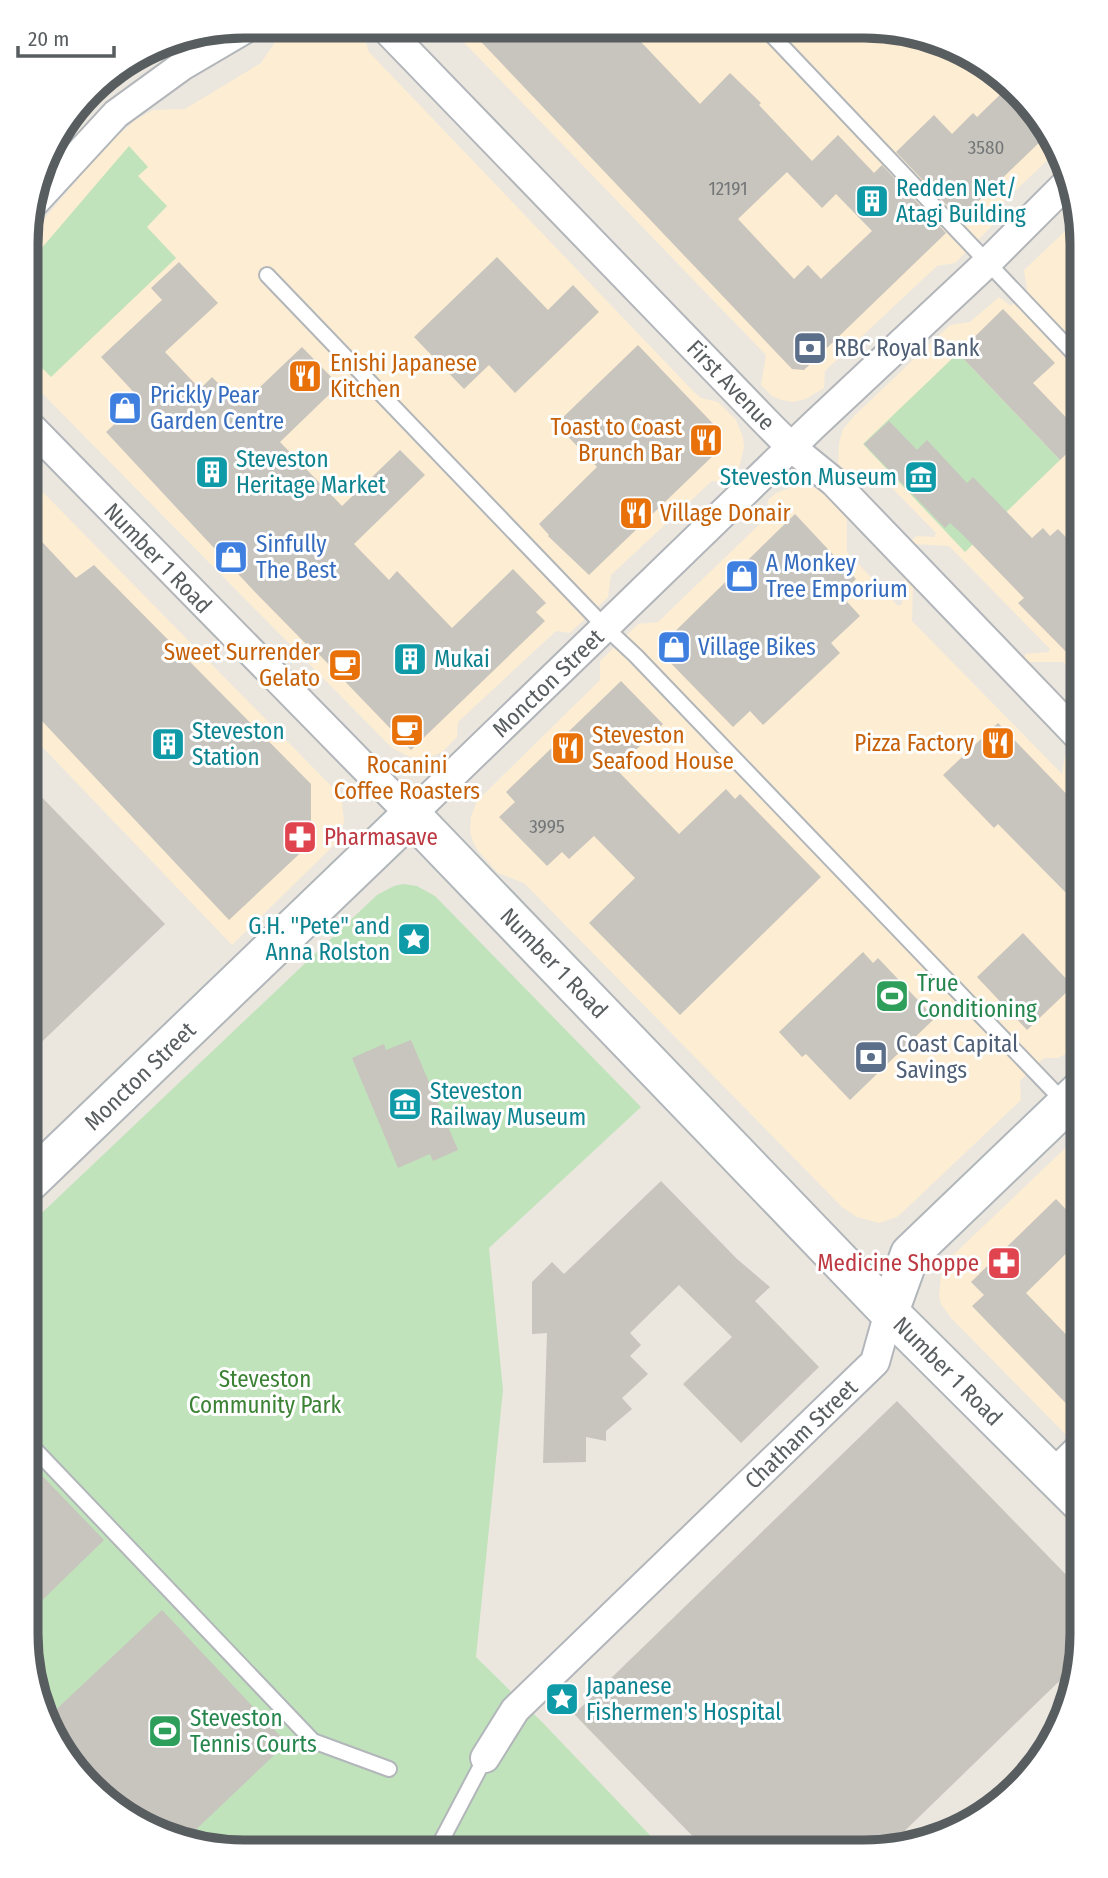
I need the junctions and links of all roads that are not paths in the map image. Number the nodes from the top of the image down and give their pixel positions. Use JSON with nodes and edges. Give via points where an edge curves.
{"nodes":[{"id":1,"x":395,"y":38,"type":"edge"},
{"id":2,"x":774,"y":38,"type":"edge"},
{"id":3,"x":227,"y":39,"type":"edge"},
{"id":4,"x":1062,"y":188,"type":"edge"},
{"id":5,"x":46,"y":189,"type":"edge"},
{"id":6,"x":987,"y":263,"type":"junction"},
{"id":7,"x":267,"y":275,"type":"dead end"},
{"id":8,"x":1070,"y":349,"type":"edge"},
{"id":9,"x":38,"y":434,"type":"edge"},
{"id":10,"x":791,"y":447,"type":"junction"},
{"id":11,"x":605,"y":627,"type":"junction"},
{"id":12,"x":1070,"y":727,"type":"edge"},
{"id":13,"x":411,"y":815,"type":"junction"},
{"id":14,"x":1069,"y":1093,"type":"edge"},
{"id":15,"x":1069,"y":1102,"type":"edge"},
{"id":16,"x":38,"y":1173,"type":"edge"},
{"id":17,"x":889,"y":1311,"type":"junction"},
{"id":18,"x":1069,"y":1448,"type":"edge"},
{"id":19,"x":38,"y":1453,"type":"edge"},
{"id":20,"x":1048,"y":1469,"type":"junction"},
{"id":21,"x":1069,"y":1491,"type":"edge"},
{"id":22,"x":485,"y":1758,"type":"joint"},
{"id":23,"x":389,"y":1769,"type":"dead end"},
{"id":24,"x":442,"y":1840,"type":"edge"}],
"edges":[{"from":1,"to":10,"type":"street","name":"First Avenue"},
{"from":2,"to":6,"type":"lane"},
{"from":3,"to":5,"type":"street","via":[[116,114]]},
{"from":4,"to":6,"type":"street","name":"Moncton Street"},
{"from":6,"to":8,"type":"lane"},
{"from":6,"to":10,"type":"street","name":"Moncton Street"},
{"from":7,"to":11,"type":"lane"},
{"from":9,"to":13,"type":"street","name":"Number 1 Road"},
{"from":10,"to":11,"type":"street","name":"Moncton Street"},
{"from":10,"to":12,"type":"street","name":"First Avenue","via":[[834,482]]},
{"from":11,"to":13,"type":"street","name":"Moncton Street"},
{"from":11,"to":14,"type":"lane"},
{"from":13,"to":16,"type":"street","name":"Moncton Street"},
{"from":13,"to":17,"type":"street","name":"Number 1 Road"},
{"from":15,"to":17,"type":"street","name":"Chatham Street","via":[[911,1254]]},
{"from":17,"to":20,"type":"street","name":"Number 1 Road"},
{"from":17,"to":22,"type":"street","name":"Chatham Street","via":[[875,1362],[515,1710]]},
{"from":18,"to":20,"type":"lane"},
{"from":19,"to":23,"type":"lane","via":[[313,1741]]},
{"from":20,"to":21,"type":"street","name":"Number 1 Road"},
{"from":22,"to":24,"type":"lane"}]}
